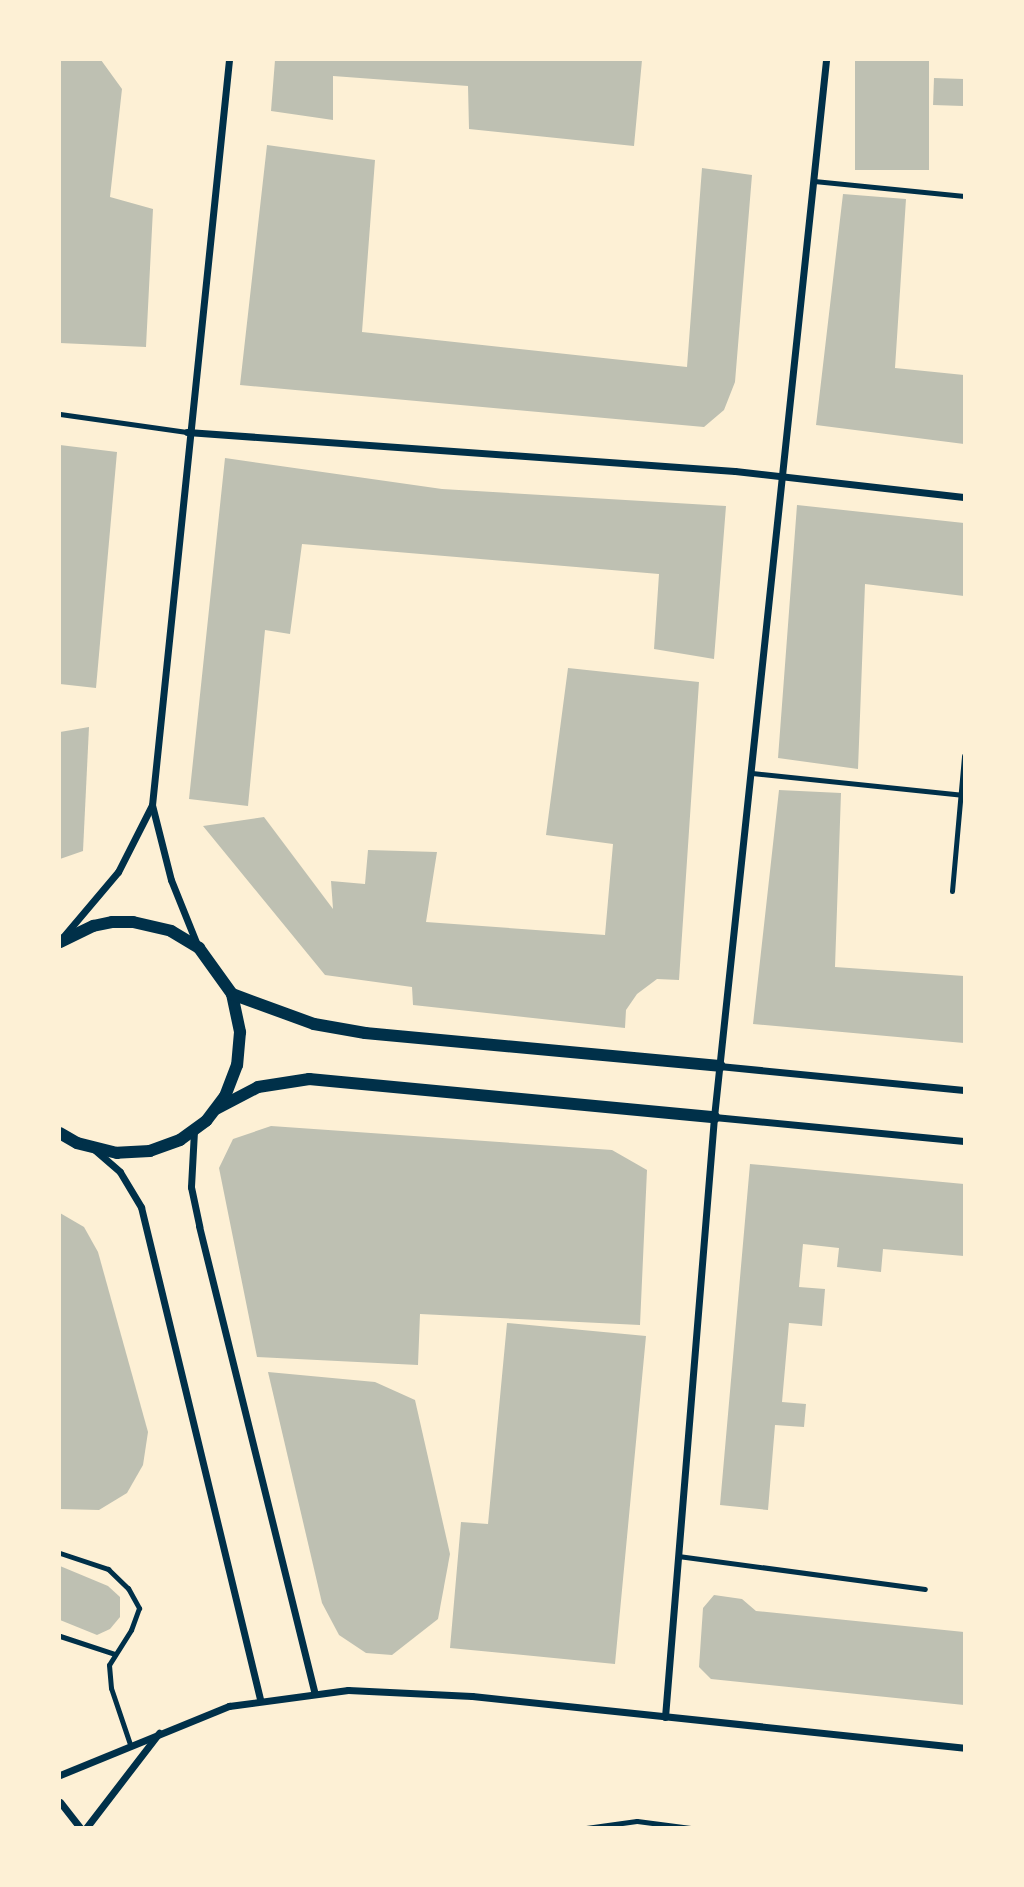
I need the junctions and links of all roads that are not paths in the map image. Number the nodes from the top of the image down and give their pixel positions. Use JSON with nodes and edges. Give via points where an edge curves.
{"nodes":[{"id":1,"x":229,"y":60,"type":"edge"},
{"id":2,"x":826,"y":60,"type":"edge"},
{"id":3,"x":814,"y":181,"type":"junction"},
{"id":4,"x":964,"y":196,"type":"edge"},
{"id":5,"x":60,"y":414,"type":"edge"},
{"id":6,"x":187,"y":432,"type":"junction"},
{"id":7,"x":785,"y":477,"type":"junction"},
{"id":8,"x":964,"y":497,"type":"edge"},
{"id":9,"x":964,"y":755,"type":"edge"},
{"id":10,"x":752,"y":773,"type":"junction"},
{"id":11,"x":963,"y":795,"type":"edge"},
{"id":12,"x":152,"y":805,"type":"junction"},
{"id":13,"x":952,"y":891,"type":"dead end"},
{"id":14,"x":60,"y":941,"type":"edge"},
{"id":15,"x":199,"y":948,"type":"junction"},
{"id":16,"x":232,"y":994,"type":"junction"},
{"id":17,"x":719,"y":1066,"type":"junction"},
{"id":18,"x":964,"y":1090,"type":"edge"},
{"id":19,"x":216,"y":1110,"type":"junction"},
{"id":20,"x":714,"y":1117,"type":"junction"},
{"id":21,"x":194,"y":1131,"type":"junction"},
{"id":22,"x":60,"y":1133,"type":"edge"},
{"id":23,"x":60,"y":1140,"type":"edge"},
{"id":24,"x":964,"y":1141,"type":"edge"},
{"id":25,"x":82,"y":1144,"type":"junction"},
{"id":26,"x":60,"y":1553,"type":"edge"},
{"id":27,"x":678,"y":1556,"type":"junction"},
{"id":28,"x":925,"y":1589,"type":"dead end"},
{"id":29,"x":60,"y":1636,"type":"edge"},
{"id":30,"x":116,"y":1654,"type":"junction"},
{"id":31,"x":314,"y":1692,"type":"junction"},
{"id":32,"x":260,"y":1699,"type":"junction"},
{"id":33,"x":665,"y":1717,"type":"junction"},
{"id":34,"x":162,"y":1730,"type":"junction"},
{"id":35,"x":130,"y":1744,"type":"junction"},
{"id":36,"x":964,"y":1748,"type":"edge"},
{"id":37,"x":60,"y":1775,"type":"edge"},
{"id":38,"x":60,"y":1802,"type":"edge"},
{"id":39,"x":83,"y":1828,"type":"edge"},
{"id":40,"x":586,"y":1828,"type":"edge"},
{"id":41,"x":691,"y":1828,"type":"edge"}],
"edges":[{"from":1,"to":6,"type":"street"},
{"from":2,"to":3,"type":"street"},
{"from":3,"to":4,"type":"lane"},
{"from":3,"to":7,"type":"street"},
{"from":5,"to":6,"type":"lane"},
{"from":6,"to":7,"type":"street"},
{"from":6,"to":12,"type":"street"},
{"from":7,"to":8,"type":"street"},
{"from":7,"to":10,"type":"street"},
{"from":9,"to":11,"type":"lane"},
{"from":10,"to":11,"type":"lane"},
{"from":10,"to":17,"type":"street"},
{"from":11,"to":13,"type":"lane"},
{"from":12,"to":14,"type":"street","via":[[118,872]]},
{"from":12,"to":15,"type":"street","via":[[171,880]]},
{"from":14,"to":15,"type":"street","via":[[93,926],[132,922],[171,932]]},
{"from":15,"to":16,"type":"street"},
{"from":16,"to":17,"type":"street","via":[[314,1024],[365,1033]]},
{"from":16,"to":19,"type":"street","via":[[240,1048],[233,1081]]},
{"from":17,"to":18,"type":"street"},
{"from":17,"to":20,"type":"street"},
{"from":19,"to":20,"type":"street","via":[[258,1087],[309,1079]]},
{"from":19,"to":21,"type":"street"},
{"from":20,"to":24,"type":"street"},
{"from":20,"to":27,"type":"street"},
{"from":21,"to":25,"type":"street","via":[[165,1146],[134,1154]]},
{"from":21,"to":31,"type":"street","via":[[191,1187],[196,1213]]},
{"from":22,"to":25,"type":"street"},
{"from":23,"to":25,"type":"street"},
{"from":25,"to":32,"type":"street","via":[[120,1172],[141,1207]]},
{"from":26,"to":30,"type":"lane","via":[[108,1569],[135,1597],[137,1619]]},
{"from":27,"to":28,"type":"lane"},
{"from":27,"to":33,"type":"street"},
{"from":29,"to":30,"type":"lane"},
{"from":30,"to":35,"type":"lane","via":[[109,1665],[111,1688]]},
{"from":31,"to":32,"type":"street"},
{"from":31,"to":33,"type":"street","via":[[377,1690],[471,1696]]},
{"from":32,"to":34,"type":"street"},
{"from":33,"to":36,"type":"street"},
{"from":34,"to":35,"type":"street"},
{"from":34,"to":39,"type":"street"},
{"from":35,"to":37,"type":"street"},
{"from":38,"to":39,"type":"street"},
{"from":40,"to":41,"type":"lane","via":[[637,1821]]}]}
